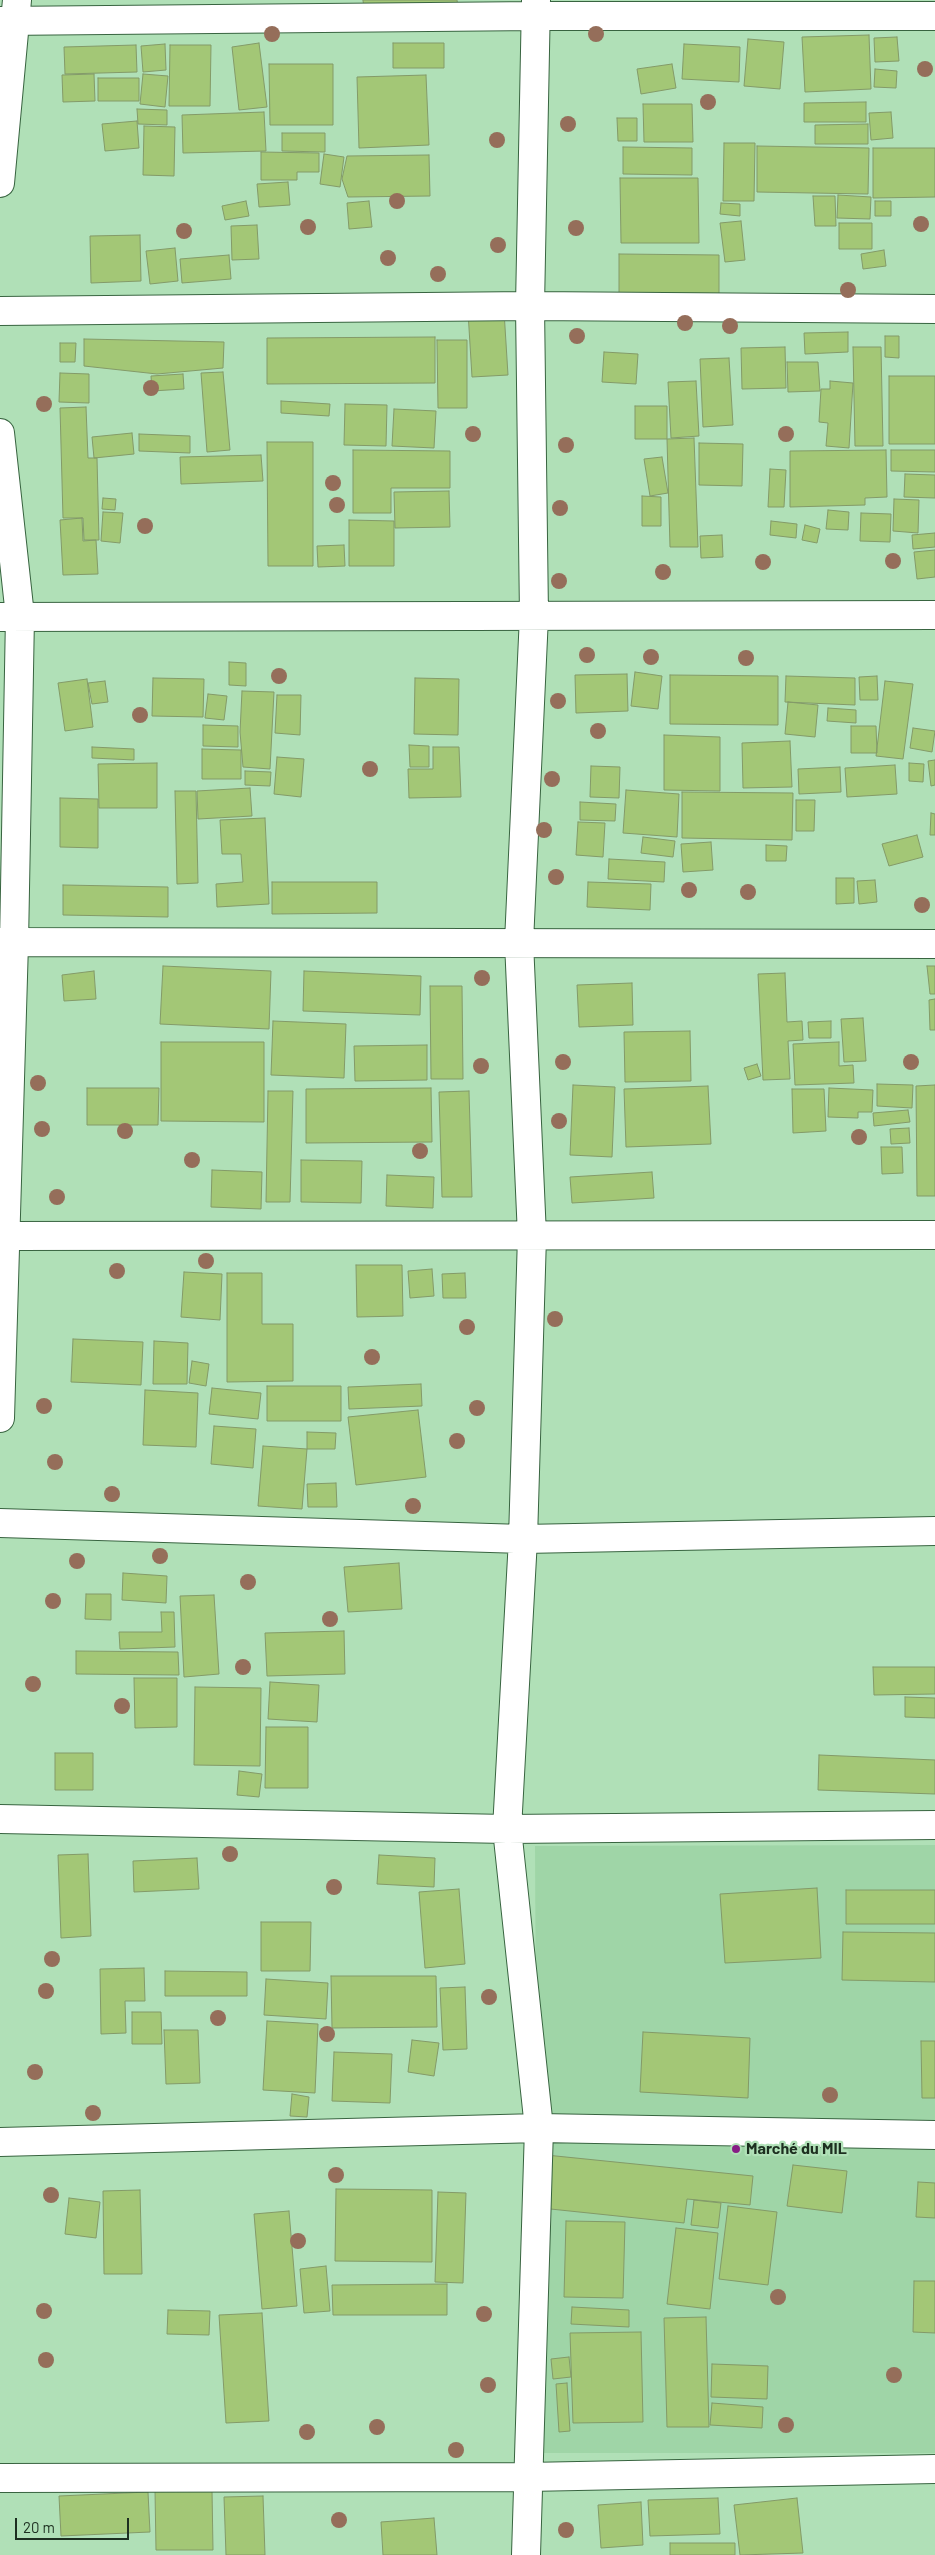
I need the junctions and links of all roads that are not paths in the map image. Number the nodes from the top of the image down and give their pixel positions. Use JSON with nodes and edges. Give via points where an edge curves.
{"nodes":[{"id":1,"x":536,"y":8,"type":"edge"},
{"id":2,"x":11,"y":14,"type":"edge"},
{"id":3,"x":935,"y":16,"type":"edge"},
{"id":4,"x":0,"y":183,"type":"edge"},
{"id":5,"x":530,"y":306,"type":"junction"},
{"id":6,"x":935,"y":309,"type":"edge"},
{"id":7,"x":0,"y":311,"type":"edge"},
{"id":8,"x":0,"y":433,"type":"edge"},
{"id":9,"x":935,"y":615,"type":"edge"},
{"id":10,"x":10,"y":616,"type":"edge"},
{"id":11,"x":534,"y":616,"type":"junction"},
{"id":12,"x":7,"y":942,"type":"edge"},
{"id":13,"x":519,"y":942,"type":"junction"},
{"id":14,"x":935,"y":944,"type":"edge"},
{"id":15,"x":935,"y":1235,"type":"edge"},
{"id":16,"x":3,"y":1236,"type":"edge"},
{"id":17,"x":532,"y":1236,"type":"junction"},
{"id":18,"x":0,"y":1418,"type":"edge"},
{"id":19,"x":0,"y":1523,"type":"edge"},
{"id":20,"x":935,"y":1531,"type":"edge"},
{"id":21,"x":523,"y":1540,"type":"junction"},
{"id":22,"x":0,"y":1819,"type":"edge"},
{"id":23,"x":935,"y":1825,"type":"edge"},
{"id":24,"x":507,"y":1830,"type":"junction"},
{"id":25,"x":539,"y":2128,"type":"junction"},
{"id":26,"x":935,"y":2135,"type":"edge"},
{"id":27,"x":0,"y":2142,"type":"edge"},
{"id":28,"x":935,"y":2469,"type":"edge"},
{"id":29,"x":527,"y":2477,"type":"junction"},
{"id":30,"x":0,"y":2478,"type":"edge"},
{"id":31,"x":526,"y":2555,"type":"edge"}],
"edges":[{"from":1,"to":2,"type":"street"},
{"from":1,"to":3,"type":"street"},
{"from":1,"to":5,"type":"street"},
{"from":2,"to":4,"type":"street"},
{"from":5,"to":6,"type":"street"},
{"from":5,"to":7,"type":"street"},
{"from":5,"to":11,"type":"street"},
{"from":8,"to":10,"type":"street"},
{"from":9,"to":11,"type":"street"},
{"from":10,"to":11,"type":"street"},
{"from":10,"to":12,"type":"street"},
{"from":11,"to":13,"type":"street"},
{"from":12,"to":13,"type":"street"},
{"from":12,"to":16,"type":"street"},
{"from":13,"to":14,"type":"street"},
{"from":13,"to":17,"type":"street"},
{"from":15,"to":17,"type":"street"},
{"from":16,"to":17,"type":"street"},
{"from":16,"to":18,"type":"street"},
{"from":17,"to":21,"type":"street"},
{"from":19,"to":21,"type":"street"},
{"from":20,"to":21,"type":"street"},
{"from":21,"to":24,"type":"street"},
{"from":22,"to":24,"type":"street"},
{"from":23,"to":24,"type":"street"},
{"from":24,"to":25,"type":"street"},
{"from":25,"to":26,"type":"street"},
{"from":25,"to":27,"type":"street"},
{"from":25,"to":29,"type":"street"},
{"from":28,"to":29,"type":"street"},
{"from":29,"to":30,"type":"street"},
{"from":29,"to":31,"type":"street"}]}
